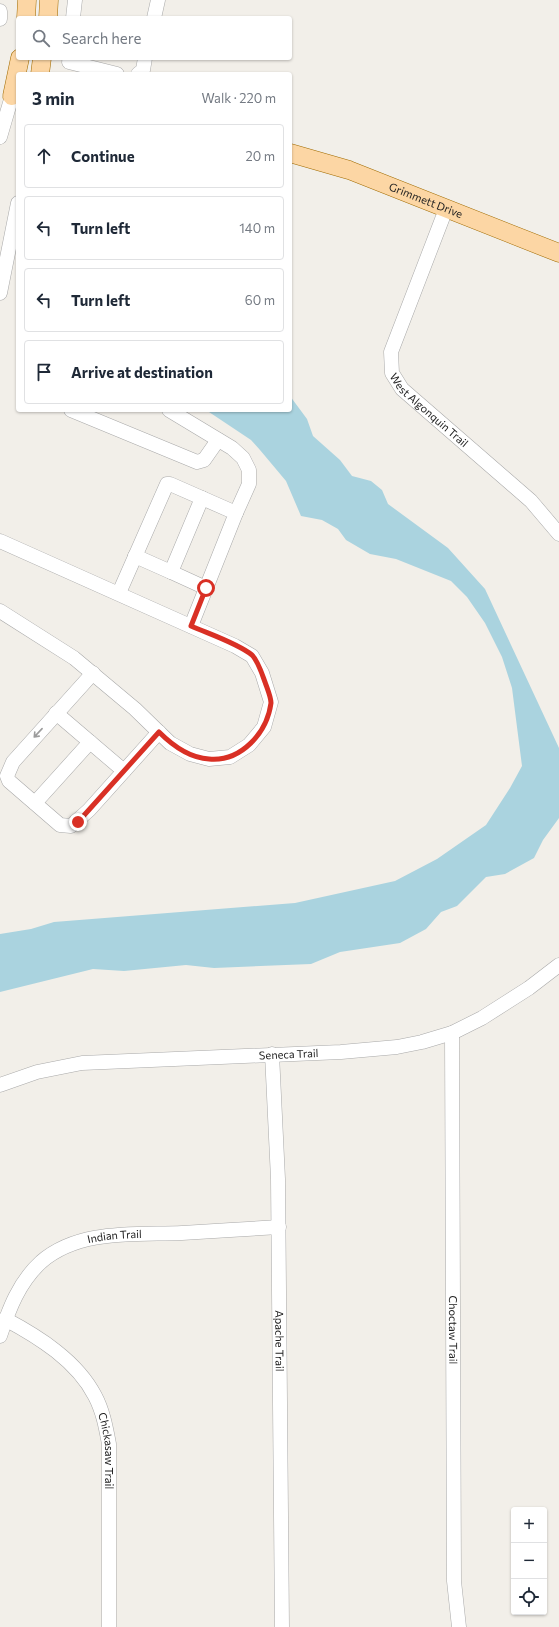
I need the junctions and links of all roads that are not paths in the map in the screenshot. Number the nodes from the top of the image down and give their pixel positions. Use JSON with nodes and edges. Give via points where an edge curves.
{"nodes":[{"id":1,"x":27,"y":0,"type":"edge"},
{"id":2,"x":49,"y":0,"type":"edge"},
{"id":3,"x":75,"y":0,"type":"edge"},
{"id":4,"x":158,"y":0,"type":"edge"},
{"id":5,"x":0,"y":11,"type":"edge"},
{"id":6,"x":26,"y":16,"type":"edge"},
{"id":7,"x":48,"y":16,"type":"edge"},
{"id":8,"x":73,"y":16,"type":"edge"},
{"id":9,"x":154,"y":16,"type":"edge"},
{"id":10,"x":0,"y":19,"type":"edge"},
{"id":11,"x":19,"y":60,"type":"edge"},
{"id":12,"x":42,"y":60,"type":"edge"},
{"id":13,"x":70,"y":60,"type":"edge"},
{"id":14,"x":145,"y":60,"type":"edge"},
{"id":15,"x":16,"y":72,"type":"edge"},
{"id":16,"x":40,"y":72,"type":"edge"},
{"id":17,"x":110,"y":72,"type":"edge"},
{"id":18,"x":140,"y":72,"type":"edge"},
{"id":19,"x":16,"y":73,"type":"edge"},
{"id":20,"x":10,"y":96,"type":"edge"},
{"id":21,"x":0,"y":137,"type":"edge"},
{"id":22,"x":292,"y":154,"type":"edge"},
{"id":23,"x":446,"y":209,"type":"junction"},
{"id":24,"x":16,"y":213,"type":"edge"},
{"id":25,"x":559,"y":253,"type":"edge"},
{"id":26,"x":0,"y":293,"type":"edge"},
{"id":27,"x":76,"y":412,"type":"edge"},
{"id":28,"x":172,"y":412,"type":"edge"},
{"id":29,"x":218,"y":440,"type":"junction"},
{"id":30,"x":202,"y":498,"type":"junction"},
{"id":31,"x":236,"y":513,"type":"junction"},
{"id":32,"x":559,"y":534,"type":"edge"},
{"id":33,"x":0,"y":540,"type":"edge"},
{"id":34,"x":135,"y":556,"type":"junction"},
{"id":35,"x":171,"y":572,"type":"junction"},
{"id":36,"x":206,"y":588,"type":"junction"},
{"id":37,"x":119,"y":594,"type":"junction"},
{"id":38,"x":0,"y":611,"type":"edge"},
{"id":39,"x":191,"y":626,"type":"junction"},
{"id":40,"x":93,"y":674,"type":"junction"},
{"id":41,"x":56,"y":713,"type":"junction"},
{"id":42,"x":159,"y":732,"type":"junction"},
{"id":43,"x":90,"y":742,"type":"junction"},
{"id":44,"x":124,"y":771,"type":"junction"},
{"id":45,"x":35,"y":803,"type":"junction"},
{"id":46,"x":559,"y":965,"type":"edge"},
{"id":47,"x":452,"y":1033,"type":"junction"},
{"id":48,"x":272,"y":1054,"type":"junction"},
{"id":49,"x":0,"y":1085,"type":"edge"},
{"id":50,"x":279,"y":1227,"type":"junction"},
{"id":51,"x":5,"y":1318,"type":"junction"},
{"id":52,"x":0,"y":1336,"type":"edge"},
{"id":53,"x":109,"y":1627,"type":"edge"},
{"id":54,"x":282,"y":1627,"type":"edge"},
{"id":55,"x":459,"y":1627,"type":"edge"}],
"edges":[{"from":1,"to":6,"type":"main road"},
{"from":2,"to":7,"type":"main road"},
{"from":3,"to":8,"type":"street"},
{"from":4,"to":9,"type":"street"},
{"from":5,"to":10,"type":"street"},
{"from":11,"to":15,"type":"main road"},
{"from":12,"to":16,"type":"main road"},
{"from":13,"to":17,"type":"street","via":[[69,62]]},
{"from":14,"to":18,"type":"street"},
{"from":19,"to":20,"type":"main road"},
{"from":20,"to":21,"type":"street"},
{"from":22,"to":23,"type":"main road","name":"Grimmett Drive","via":[[349,170]]},
{"from":23,"to":25,"type":"main road","name":"Grimmett Drive"},
{"from":23,"to":32,"type":"street","name":"West Algonquin Trail","via":[[391,352],[392,373],[402,389],[531,501]]},
{"from":24,"to":26,"type":"street"},
{"from":27,"to":29,"type":"street","via":[[197,462],[204,460]]},
{"from":28,"to":29,"type":"street"},
{"from":29,"to":31,"type":"street","via":[[239,453],[249,470],[248,484]]},
{"from":30,"to":31,"type":"street"},
{"from":30,"to":34,"type":"street","via":[[167,484]]},
{"from":30,"to":35,"type":"street"},
{"from":31,"to":36,"type":"street"},
{"from":33,"to":37,"type":"street"},
{"from":34,"to":35,"type":"street"},
{"from":34,"to":37,"type":"street"},
{"from":35,"to":36,"type":"street"},
{"from":36,"to":39,"type":"street"},
{"from":37,"to":39,"type":"street"},
{"from":38,"to":40,"type":"street","via":[[74,658]]},
{"from":39,"to":42,"type":"street","via":[[252,656],[262,673],[271,702],[264,727],[249,745],[230,757],[209,759],[190,754],[170,743]]},
{"from":40,"to":41,"type":"street"},
{"from":40,"to":42,"type":"street"},
{"from":41,"to":43,"type":"street"},
{"from":41,"to":45,"type":"street","one_way":true,"via":[[12,762],[7,776],[9,781]]},
{"from":42,"to":44,"type":"street"},
{"from":43,"to":44,"type":"street"},
{"from":43,"to":45,"type":"street"},
{"from":44,"to":45,"type":"street","via":[[71,826],[60,825]]},
{"from":46,"to":47,"type":"street","name":"Seneca Trail","via":[[482,1018]]},
{"from":47,"to":48,"type":"street","name":"Seneca Trail","via":[[397,1047]]},
{"from":47,"to":55,"type":"street","name":"Choctaw Trail","via":[[454,1581]]},
{"from":48,"to":49,"type":"street","name":"Seneca Trail","via":[[82,1063],[37,1072]]},
{"from":48,"to":50,"type":"street","name":"Apache Trail"},
{"from":50,"to":51,"type":"street","name":"Indian Trail","via":[[111,1236],[76,1243],[41,1262],[19,1290]]},
{"from":50,"to":54,"type":"street","name":"Apache Trail"},
{"from":51,"to":52,"type":"street","name":"Indian Trail"},
{"from":51,"to":53,"type":"street","name":"Chickasaw Trail","via":[[44,1341],[83,1376],[96,1397],[104,1420],[109,1444]]}]}
